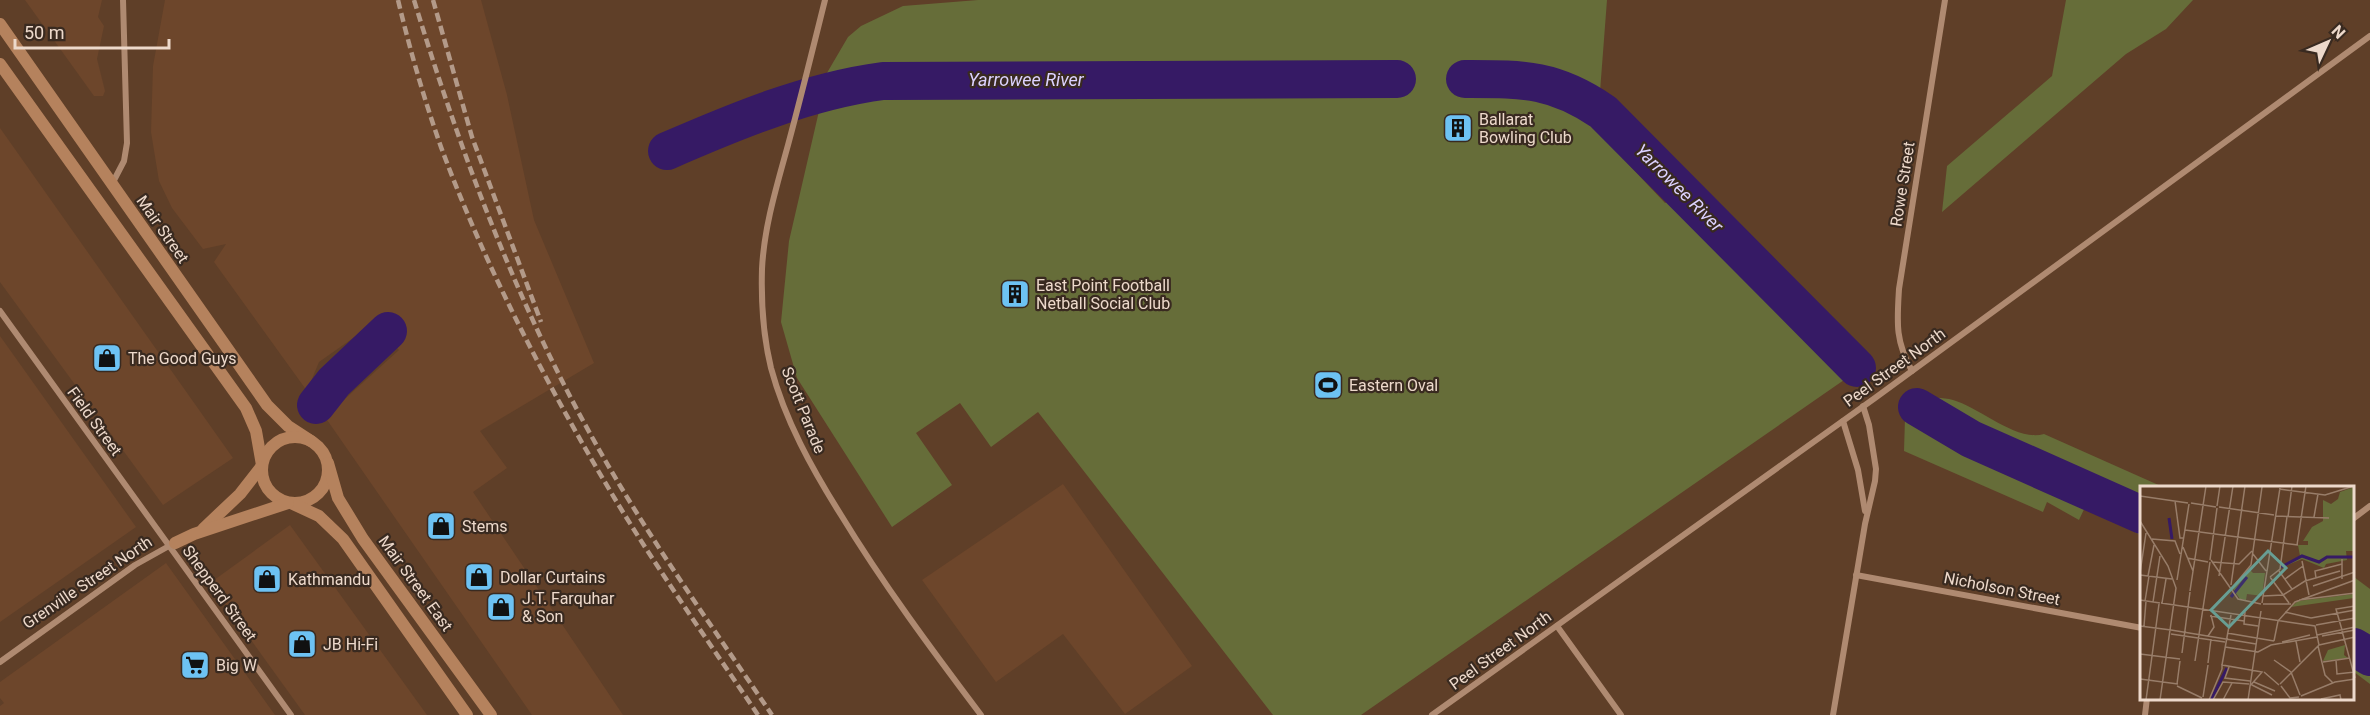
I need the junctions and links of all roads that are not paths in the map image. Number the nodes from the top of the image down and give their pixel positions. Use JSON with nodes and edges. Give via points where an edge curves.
{"nodes":[{"id":1,"x":123,"y":0,"type":"edge"},
{"id":2,"x":825,"y":0,"type":"edge"},
{"id":3,"x":1945,"y":0,"type":"edge"},
{"id":4,"x":0,"y":24,"type":"edge"},
{"id":5,"x":2370,"y":36,"type":"edge"},
{"id":6,"x":0,"y":64,"type":"edge"},
{"id":7,"x":111,"y":185,"type":"junction"},
{"id":8,"x":0,"y":311,"type":"edge"},
{"id":9,"x":1912,"y":371,"type":"junction"},
{"id":10,"x":1863,"y":406,"type":"junction"},
{"id":11,"x":1843,"y":421,"type":"junction"},
{"id":12,"x":311,"y":441,"type":"junction"},
{"id":13,"x":328,"y":463,"type":"junction"},
{"id":14,"x":262,"y":466,"type":"junction"},
{"id":15,"x":290,"y":503,"type":"junction"},
{"id":16,"x":2370,"y":506,"type":"edge"},
{"id":17,"x":2355,"y":517,"type":"edge"},
{"id":18,"x":1864,"y":524,"type":"junction"},
{"id":19,"x":194,"y":534,"type":"junction"},
{"id":20,"x":172,"y":545,"type":"junction"},
{"id":21,"x":1856,"y":575,"type":"junction"},
{"id":22,"x":1557,"y":626,"type":"junction"},
{"id":23,"x":2140,"y":628,"type":"edge"},
{"id":24,"x":0,"y":662,"type":"edge"},
{"id":25,"x":2147,"y":700,"type":"edge"},
{"id":26,"x":291,"y":715,"type":"edge"},
{"id":27,"x":466,"y":715,"type":"edge"},
{"id":28,"x":492,"y":715,"type":"edge"},
{"id":29,"x":981,"y":715,"type":"edge"},
{"id":30,"x":1432,"y":715,"type":"edge"},
{"id":31,"x":1621,"y":715,"type":"edge"},
{"id":32,"x":1833,"y":715,"type":"edge"},
{"id":33,"x":2145,"y":715,"type":"edge"}],
"edges":[{"from":1,"to":7,"type":"street","via":[[127,142],[124,161]]},
{"from":2,"to":29,"type":"street","name":"Scott Parade","via":[[768,225],[762,268],[763,320],[772,370],[797,435],[833,502],[895,598]]},
{"from":3,"to":9,"type":"street","name":"Rowe Street","via":[[1899,289],[1898,337]]},
{"from":4,"to":7,"type":"main road","name":"Mair Street"},
{"from":5,"to":9,"type":"street","name":"Peel Street North"},
{"from":6,"to":14,"type":"main road","via":[[246,408],[256,431]]},
{"from":7,"to":12,"type":"main road","name":"Mair Street","via":[[267,405]]},
{"from":8,"to":20,"type":"street","name":"Field Street"},
{"from":9,"to":10,"type":"street","name":"Peel Street North"},
{"from":10,"to":11,"type":"street","name":"Peel Street North"},
{"from":10,"to":18,"type":"street","via":[[1876,476]]},
{"from":11,"to":18,"type":"street","via":[[1862,486]]},
{"from":11,"to":22,"type":"street","name":"Peel Street North"},
{"from":12,"to":13,"type":"main road","via":[[325,454]]},
{"from":12,"to":14,"type":"main road","via":[[296,436],[280,440],[268,450]]},
{"from":13,"to":15,"type":"main road","via":[[320,493],[302,503]]},
{"from":13,"to":28,"type":"main road","name":"Mair Street East","via":[[338,498],[363,540]]},
{"from":14,"to":15,"type":"main road","via":[[265,486]]},
{"from":14,"to":19,"type":"main road","name":"Grenville Street North","via":[[240,494]]},
{"from":15,"to":19,"type":"main road","name":"Grenville Street North"},
{"from":15,"to":27,"type":"main road","name":"Mair Street East","via":[[319,516],[344,539]]},
{"from":16,"to":17,"type":"street"},
{"from":18,"to":21,"type":"street"},
{"from":19,"to":20,"type":"main road","name":"Grenville Street North"},
{"from":20,"to":24,"type":"street","name":"Grenville Street North","via":[[135,565]]},
{"from":20,"to":26,"type":"street","name":"Shepperd Street"},
{"from":21,"to":23,"type":"street","name":"Nicholson Street"},
{"from":21,"to":32,"type":"street"},
{"from":22,"to":30,"type":"street","name":"Peel Street North"},
{"from":22,"to":31,"type":"street"},
{"from":25,"to":33,"type":"street"}]}
